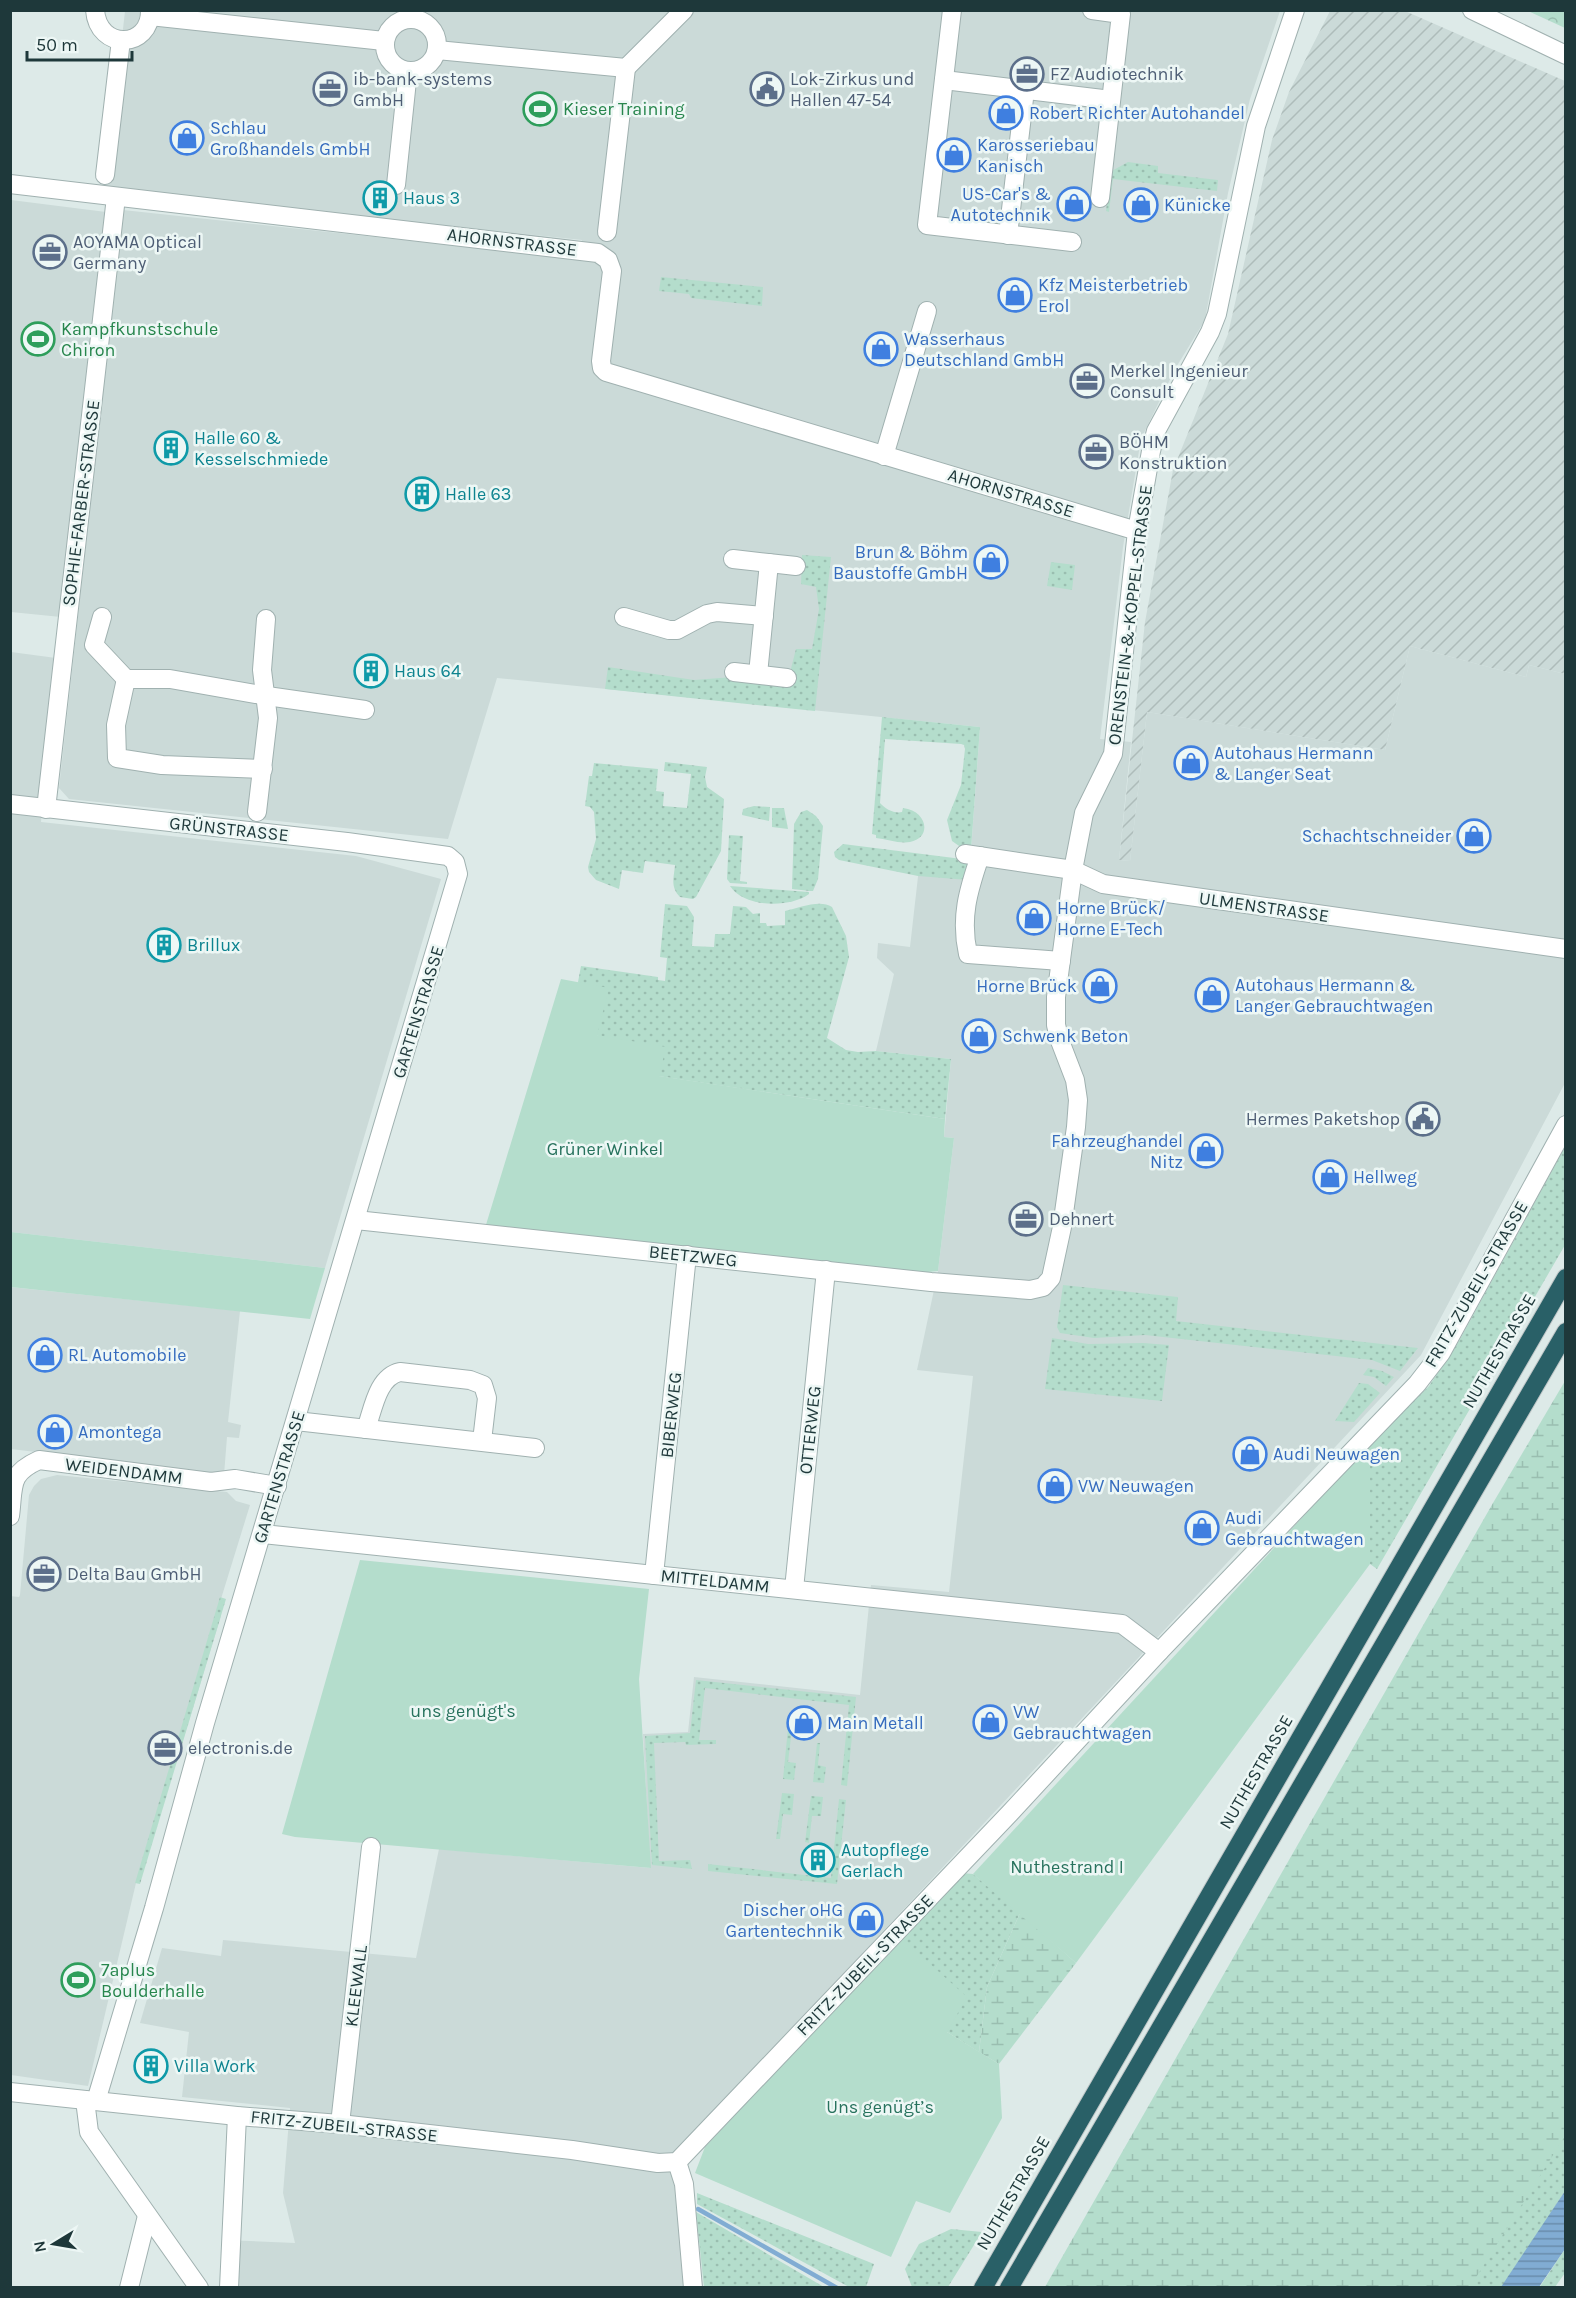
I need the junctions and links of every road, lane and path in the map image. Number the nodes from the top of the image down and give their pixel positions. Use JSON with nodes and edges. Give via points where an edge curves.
{"nodes":[{"id":1,"x":95,"y":10,"type":"edge"},
{"id":2,"x":684,"y":10,"type":"edge"},
{"id":3,"x":952,"y":10,"type":"edge"},
{"id":4,"x":1092,"y":10,"type":"edge"},
{"id":5,"x":1295,"y":10,"type":"edge"},
{"id":6,"x":1472,"y":10,"type":"edge"},
{"id":7,"x":1121,"y":12,"type":"edge"},
{"id":8,"x":150,"y":13,"type":"edge"},
{"id":9,"x":415,"y":14,"type":"edge"},
{"id":10,"x":121,"y":40,"type":"junction"},
{"id":11,"x":384,"y":41,"type":"junction"},
{"id":12,"x":436,"y":51,"type":"junction"},
{"id":13,"x":1566,"y":55,"type":"edge"},
{"id":14,"x":626,"y":68,"type":"junction"},
{"id":15,"x":408,"y":71,"type":"junction"},
{"id":16,"x":944,"y":81,"type":"junction"},
{"id":17,"x":1025,"y":90,"type":"junction"},
{"id":18,"x":1111,"y":100,"type":"junction"},
{"id":19,"x":105,"y":176,"type":"dead end"},
{"id":20,"x":10,"y":184,"type":"edge"},
{"id":21,"x":396,"y":185,"type":"dead end"},
{"id":22,"x":116,"y":197,"type":"junction"},
{"id":23,"x":1100,"y":198,"type":"dead end"},
{"id":24,"x":607,"y":232,"type":"dead end"},
{"id":25,"x":1008,"y":235,"type":"junction"},
{"id":26,"x":1072,"y":243,"type":"dead end"},
{"id":27,"x":927,"y":311,"type":"dead end"},
{"id":28,"x":884,"y":456,"type":"junction"},
{"id":29,"x":1137,"y":531,"type":"junction"},
{"id":30,"x":733,"y":559,"type":"dead end"},
{"id":31,"x":769,"y":563,"type":"junction"},
{"id":32,"x":796,"y":566,"type":"dead end"},
{"id":33,"x":764,"y":616,"type":"junction"},
{"id":34,"x":624,"y":617,"type":"dead end"},
{"id":35,"x":102,"y":618,"type":"dead end"},
{"id":36,"x":266,"y":619,"type":"dead end"},
{"id":37,"x":734,"y":672,"type":"dead end"},
{"id":38,"x":758,"y":674,"type":"junction"},
{"id":39,"x":787,"y":678,"type":"dead end"},
{"id":40,"x":126,"y":679,"type":"junction"},
{"id":41,"x":267,"y":696,"type":"junction"},
{"id":42,"x":365,"y":710,"type":"dead end"},
{"id":43,"x":263,"y":769,"type":"junction"},
{"id":44,"x":10,"y":804,"type":"edge"},
{"id":45,"x":46,"y":808,"type":"junction"},
{"id":46,"x":257,"y":812,"type":"dead end"},
{"id":47,"x":448,"y":856,"type":"joint"},
{"id":48,"x":1073,"y":870,"type":"junction"},
{"id":49,"x":1566,"y":949,"type":"edge"},
{"id":50,"x":1061,"y":961,"type":"junction"},
{"id":51,"x":1566,"y":1125,"type":"edge"},
{"id":52,"x":356,"y":1220,"type":"junction"},
{"id":53,"x":687,"y":1255,"type":"junction"},
{"id":54,"x":826,"y":1270,"type":"junction"},
{"id":55,"x":1566,"y":1278,"type":"edge"},
{"id":56,"x":1030,"y":1290,"type":"joint"},
{"id":57,"x":1566,"y":1332,"type":"edge"},
{"id":58,"x":296,"y":1421,"type":"junction"},
{"id":59,"x":366,"y":1429,"type":"junction"},
{"id":60,"x":482,"y":1441,"type":"junction"},
{"id":61,"x":535,"y":1448,"type":"dead end"},
{"id":62,"x":277,"y":1486,"type":"junction"},
{"id":63,"x":10,"y":1516,"type":"edge"},
{"id":64,"x":263,"y":1534,"type":"junction"},
{"id":65,"x":654,"y":1575,"type":"junction"},
{"id":66,"x":794,"y":1589,"type":"junction"},
{"id":67,"x":1159,"y":1652,"type":"junction"},
{"id":68,"x":371,"y":1847,"type":"dead end"},
{"id":69,"x":10,"y":2092,"type":"edge"},
{"id":70,"x":90,"y":2101,"type":"junction"},
{"id":71,"x":237,"y":2116,"type":"junction"},
{"id":72,"x":340,"y":2124,"type":"junction"},
{"id":73,"x":677,"y":2162,"type":"junction"},
{"id":74,"x":147,"y":2216,"type":"junction"},
{"id":75,"x":129,"y":2288,"type":"edge"},
{"id":76,"x":199,"y":2288,"type":"edge"},
{"id":77,"x":229,"y":2288,"type":"edge"},
{"id":78,"x":693,"y":2288,"type":"edge"},
{"id":79,"x":983,"y":2288,"type":"edge"},
{"id":80,"x":1009,"y":2288,"type":"edge"}],
"edges":[{"from":1,"to":10,"type":"street","via":[[105,34]]},
{"from":2,"to":14,"type":"street"},
{"from":3,"to":16,"type":"street"},
{"from":4,"to":7,"type":"street"},
{"from":5,"to":29,"type":"street","name":"ORENSTEIN-&-KOPPEL-STRASSE","via":[[1256,126],[1217,314],[1156,431]]},
{"from":6,"to":13,"type":"street"},
{"from":7,"to":18,"type":"street"},
{"from":8,"to":10,"type":"street","via":[[148,24],[137,37]]},
{"from":8,"to":11,"type":"street"},
{"from":9,"to":11,"type":"street","via":[[391,26]]},
{"from":9,"to":12,"type":"street","via":[[435,33]]},
{"from":10,"to":19,"type":"street"},
{"from":11,"to":15,"type":"street","via":[[387,58]]},
{"from":12,"to":14,"type":"street"},
{"from":12,"to":15,"type":"street","via":[[429,64]]},
{"from":14,"to":24,"type":"street"},
{"from":15,"to":21,"type":"street"},
{"from":16,"to":17,"type":"street"},
{"from":16,"to":25,"type":"street","via":[[927,225]]},
{"from":17,"to":18,"type":"street"},
{"from":17,"to":25,"type":"street"},
{"from":18,"to":23,"type":"street"},
{"from":20,"to":22,"type":"street","name":"AHORNSTRASSE"},
{"from":22,"to":28,"type":"street","name":"AHORNSTRASSE","via":[[598,253],[608,260],[612,271],[601,360],[606,372]]},
{"from":22,"to":45,"type":"street","name":"SOPHIE-FARBER-STRASSE"},
{"from":25,"to":26,"type":"street"},
{"from":27,"to":28,"type":"street"},
{"from":28,"to":29,"type":"street","name":"AHORNSTRASSE"},
{"from":29,"to":48,"type":"street","name":"ORENSTEIN-&-KOPPEL-STRASSE","via":[[1113,754],[1084,813]]},
{"from":30,"to":31,"type":"street"},
{"from":31,"to":32,"type":"street"},
{"from":31,"to":33,"type":"street"},
{"from":33,"to":34,"type":"street","via":[[717,612],[677,630]]},
{"from":33,"to":38,"type":"street"},
{"from":35,"to":40,"type":"street","via":[[94,645]]},
{"from":36,"to":41,"type":"street","via":[[262,670]]},
{"from":37,"to":38,"type":"street"},
{"from":38,"to":39,"type":"street"},
{"from":40,"to":41,"type":"street","via":[[170,679]]},
{"from":40,"to":43,"type":"street","via":[[116,725],[117,758],[162,765]]},
{"from":41,"to":42,"type":"street"},
{"from":41,"to":43,"type":"street"},
{"from":43,"to":46,"type":"street"},
{"from":44,"to":45,"type":"street","name":"GRÜNSTRASSE"},
{"from":45,"to":47,"type":"street","name":"GRÜNSTRASSE"},
{"from":47,"to":52,"type":"street","name":"GARTENSTRASSE","via":[[456,865],[456,888]]},
{"from":48,"to":49,"type":"street","name":"ULMENSTRASSE","via":[[1103,884]]},
{"from":48,"to":50,"type":"street","name":"ORENSTEIN-&-KOPPEL-STRASSE"},
{"from":48,"to":50,"type":"street","name":"ULMENSTRASSE","via":[[972,855],[963,933],[968,954]]},
{"from":50,"to":56,"type":"street","name":"ORENSTEIN-&-KOPPEL-STRASSE","via":[[1056,1025],[1075,1080],[1076,1126],[1054,1274],[1043,1287]]},
{"from":51,"to":67,"type":"street","name":"FRITZ-ZUBEIL-STRASSE","via":[[1441,1353],[1400,1402]]},
{"from":52,"to":53,"type":"street","name":"BEETZWEG"},
{"from":52,"to":58,"type":"street","name":"GARTENSTRASSE"},
{"from":53,"to":54,"type":"street","name":"BEETZWEG"},
{"from":53,"to":65,"type":"street","name":"BIBERWEG"},
{"from":54,"to":56,"type":"street","name":"BEETZWEG"},
{"from":54,"to":66,"type":"street","name":"OTTERWEG"},
{"from":55,"to":79,"type":"highway","name":"NUTHESTRASSE"},
{"from":57,"to":80,"type":"highway"},
{"from":58,"to":59,"type":"street"},
{"from":58,"to":62,"type":"street","name":"GARTENSTRASSE"},
{"from":59,"to":60,"type":"street"},
{"from":59,"to":60,"type":"street","via":[[386,1378],[400,1372],[483,1385],[487,1398]]},
{"from":60,"to":61,"type":"street"},
{"from":62,"to":63,"type":"street","name":"WEIDENDAMM","via":[[236,1479],[211,1482],[39,1460],[15,1477]]},
{"from":62,"to":64,"type":"street","name":"GARTENSTRASSE"},
{"from":64,"to":65,"type":"street","name":"MITTELDAMM"},
{"from":64,"to":70,"type":"street","name":"GARTENSTRASSE","via":[[154,1908]]},
{"from":65,"to":66,"type":"street","name":"MITTELDAMM"},
{"from":66,"to":67,"type":"street","name":"MITTELDAMM","via":[[1122,1624]]},
{"from":67,"to":73,"type":"street","name":"FRITZ-ZUBEIL-STRASSE"},
{"from":68,"to":72,"type":"street","name":"KLEEWALL"},
{"from":69,"to":70,"type":"street","name":"FRITZ-ZUBEIL-STRASSE"},
{"from":70,"to":71,"type":"street","name":"FRITZ-ZUBEIL-STRASSE"},
{"from":70,"to":74,"type":"street","via":[[89,2132]]},
{"from":71,"to":72,"type":"street","name":"FRITZ-ZUBEIL-STRASSE"},
{"from":71,"to":77,"type":"street"},
{"from":72,"to":73,"type":"street","name":"FRITZ-ZUBEIL-STRASSE","via":[[658,2163]]},
{"from":73,"to":78,"type":"street","via":[[684,2184]]},
{"from":74,"to":75,"type":"street"},
{"from":74,"to":76,"type":"street"}]}
